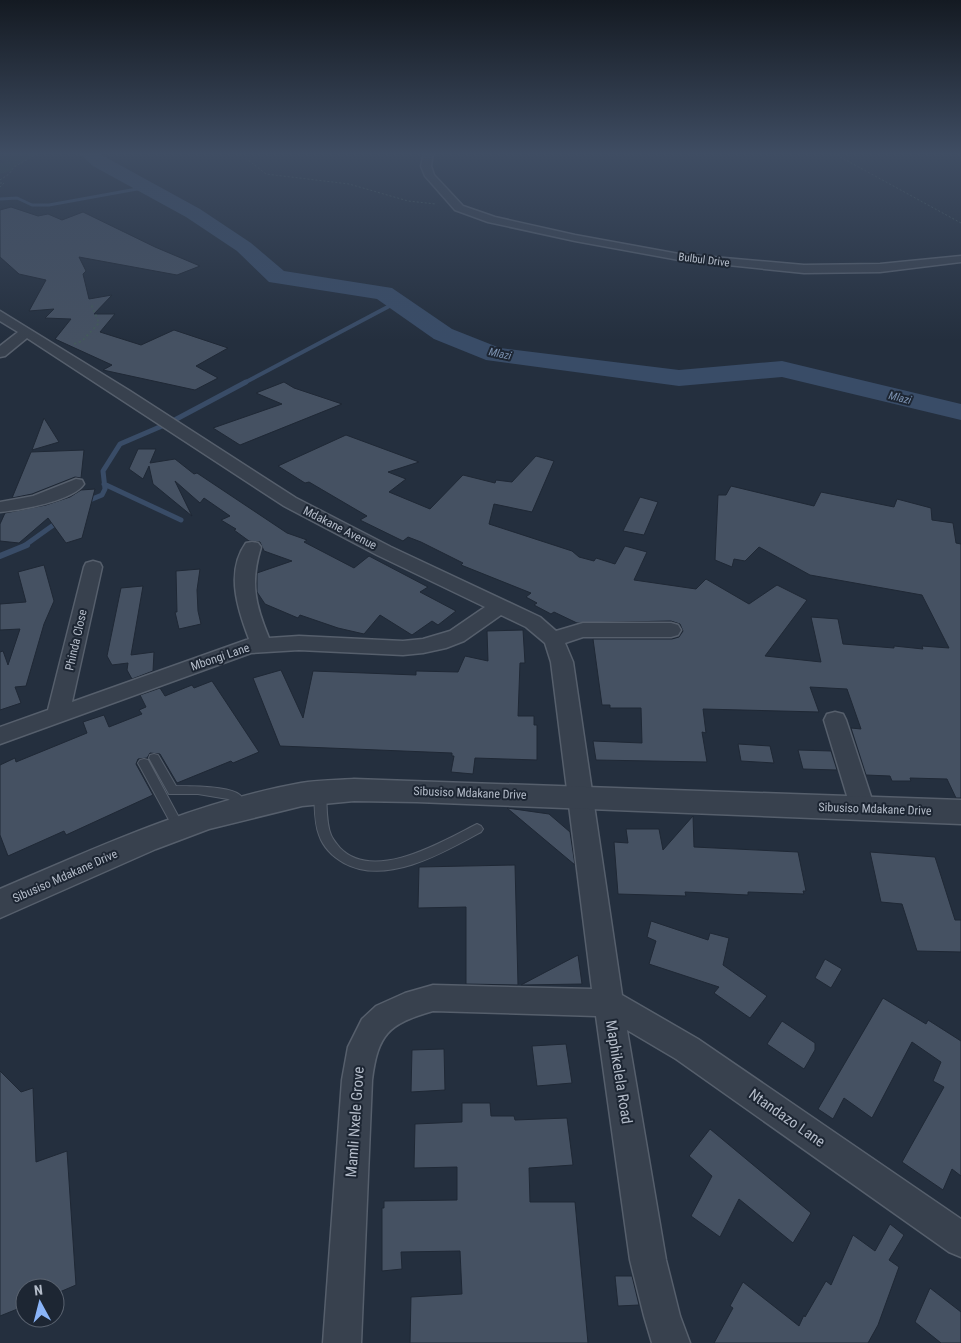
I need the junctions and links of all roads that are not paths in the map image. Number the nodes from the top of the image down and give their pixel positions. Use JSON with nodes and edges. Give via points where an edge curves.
{"nodes":[{"id":1,"x":482,"y":216,"type":"edge"},
{"id":2,"x":961,"y":259,"type":"edge"},
{"id":3,"x":0,"y":315,"type":"edge"},
{"id":4,"x":26,"y":332,"type":"junction"},
{"id":5,"x":0,"y":354,"type":"edge"},
{"id":6,"x":76,"y":484,"type":"dead end"},
{"id":7,"x":0,"y":507,"type":"edge"},
{"id":8,"x":252,"y":547,"type":"dead end"},
{"id":9,"x":93,"y":566,"type":"dead end"},
{"id":10,"x":500,"y":606,"type":"junction"},
{"id":11,"x":671,"y":630,"type":"dead end"},
{"id":12,"x":554,"y":640,"type":"junction"},
{"id":13,"x":262,"y":644,"type":"junction"},
{"id":14,"x":58,"y":714,"type":"junction"},
{"id":15,"x":835,"y":720,"type":"dead end"},
{"id":16,"x":0,"y":736,"type":"edge"},
{"id":17,"x":320,"y":793,"type":"junction"},
{"id":18,"x":580,"y":798,"type":"junction"},
{"id":19,"x":863,"y":808,"type":"junction"},
{"id":20,"x":242,"y":809,"type":"junction"},
{"id":21,"x":961,"y":812,"type":"edge"},
{"id":22,"x":178,"y":828,"type":"junction"},
{"id":23,"x":477,"y":829,"type":"dead end"},
{"id":24,"x":0,"y":904,"type":"edge"},
{"id":25,"x":608,"y":1003,"type":"junction"},
{"id":26,"x":961,"y":1240,"type":"edge"},
{"id":27,"x":342,"y":1343,"type":"edge"},
{"id":28,"x":671,"y":1343,"type":"edge"}],
"edges":[{"from":1,"to":2,"type":"street","name":"Bulbul Drive","via":[[525,228],[715,262],[836,270]]},
{"from":3,"to":4,"type":"street","name":"Mdakane Avenue"},
{"from":4,"to":5,"type":"street"},
{"from":4,"to":10,"type":"street","name":"Mdakane Avenue","via":[[290,502]]},
{"from":6,"to":7,"type":"street","via":[[43,499]]},
{"from":8,"to":13,"type":"street","via":[[245,567],[245,602]]},
{"from":9,"to":14,"type":"street","name":"Phinda Close"},
{"from":10,"to":12,"type":"street","name":"Mdakane Avenue","via":[[533,622]]},
{"from":10,"to":13,"type":"street","name":"Mbongi Lane","via":[[457,636],[439,644],[403,648]]},
{"from":11,"to":12,"type":"street","via":[[583,630]]},
{"from":12,"to":18,"type":"street","via":[[562,662]]},
{"from":13,"to":14,"type":"street","name":"Mbongi Lane"},
{"from":14,"to":16,"type":"street","name":"Mbongi Lane"},
{"from":15,"to":19,"type":"street"},
{"from":17,"to":18,"type":"street","name":"Sibusiso Mdakane Drive","via":[[417,791]]},
{"from":17,"to":20,"type":"street","name":"Sibusiso Mdakane Drive","via":[[302,794]]},
{"from":17,"to":23,"type":"lane","via":[[325,836],[345,859],[361,865],[381,866],[413,858]]},
{"from":18,"to":19,"type":"street","name":"Sibusiso Mdakane Drive"},
{"from":18,"to":25,"type":"street","name":"Maphikelela Road"},
{"from":19,"to":21,"type":"street","name":"Sibusiso Mdakane Drive"},
{"from":20,"to":22,"type":"street","name":"Sibusiso Mdakane Drive"},
{"from":20,"to":22,"type":"lane","via":[[236,798],[230,795],[198,790],[173,791],[149,760]]},
{"from":22,"to":24,"type":"street","name":"Sibusiso Mdakane Drive"},
{"from":25,"to":26,"type":"street","name":"Ntandazo Lane","via":[[687,1049]]},
{"from":25,"to":27,"type":"street","name":"Mamli Nxele Grove","via":[[433,998],[396,1010],[381,1020],[367,1036],[356,1080]]},
{"from":25,"to":28,"type":"street","name":"Maphikelela Road","via":[[651,1276]]}]}
